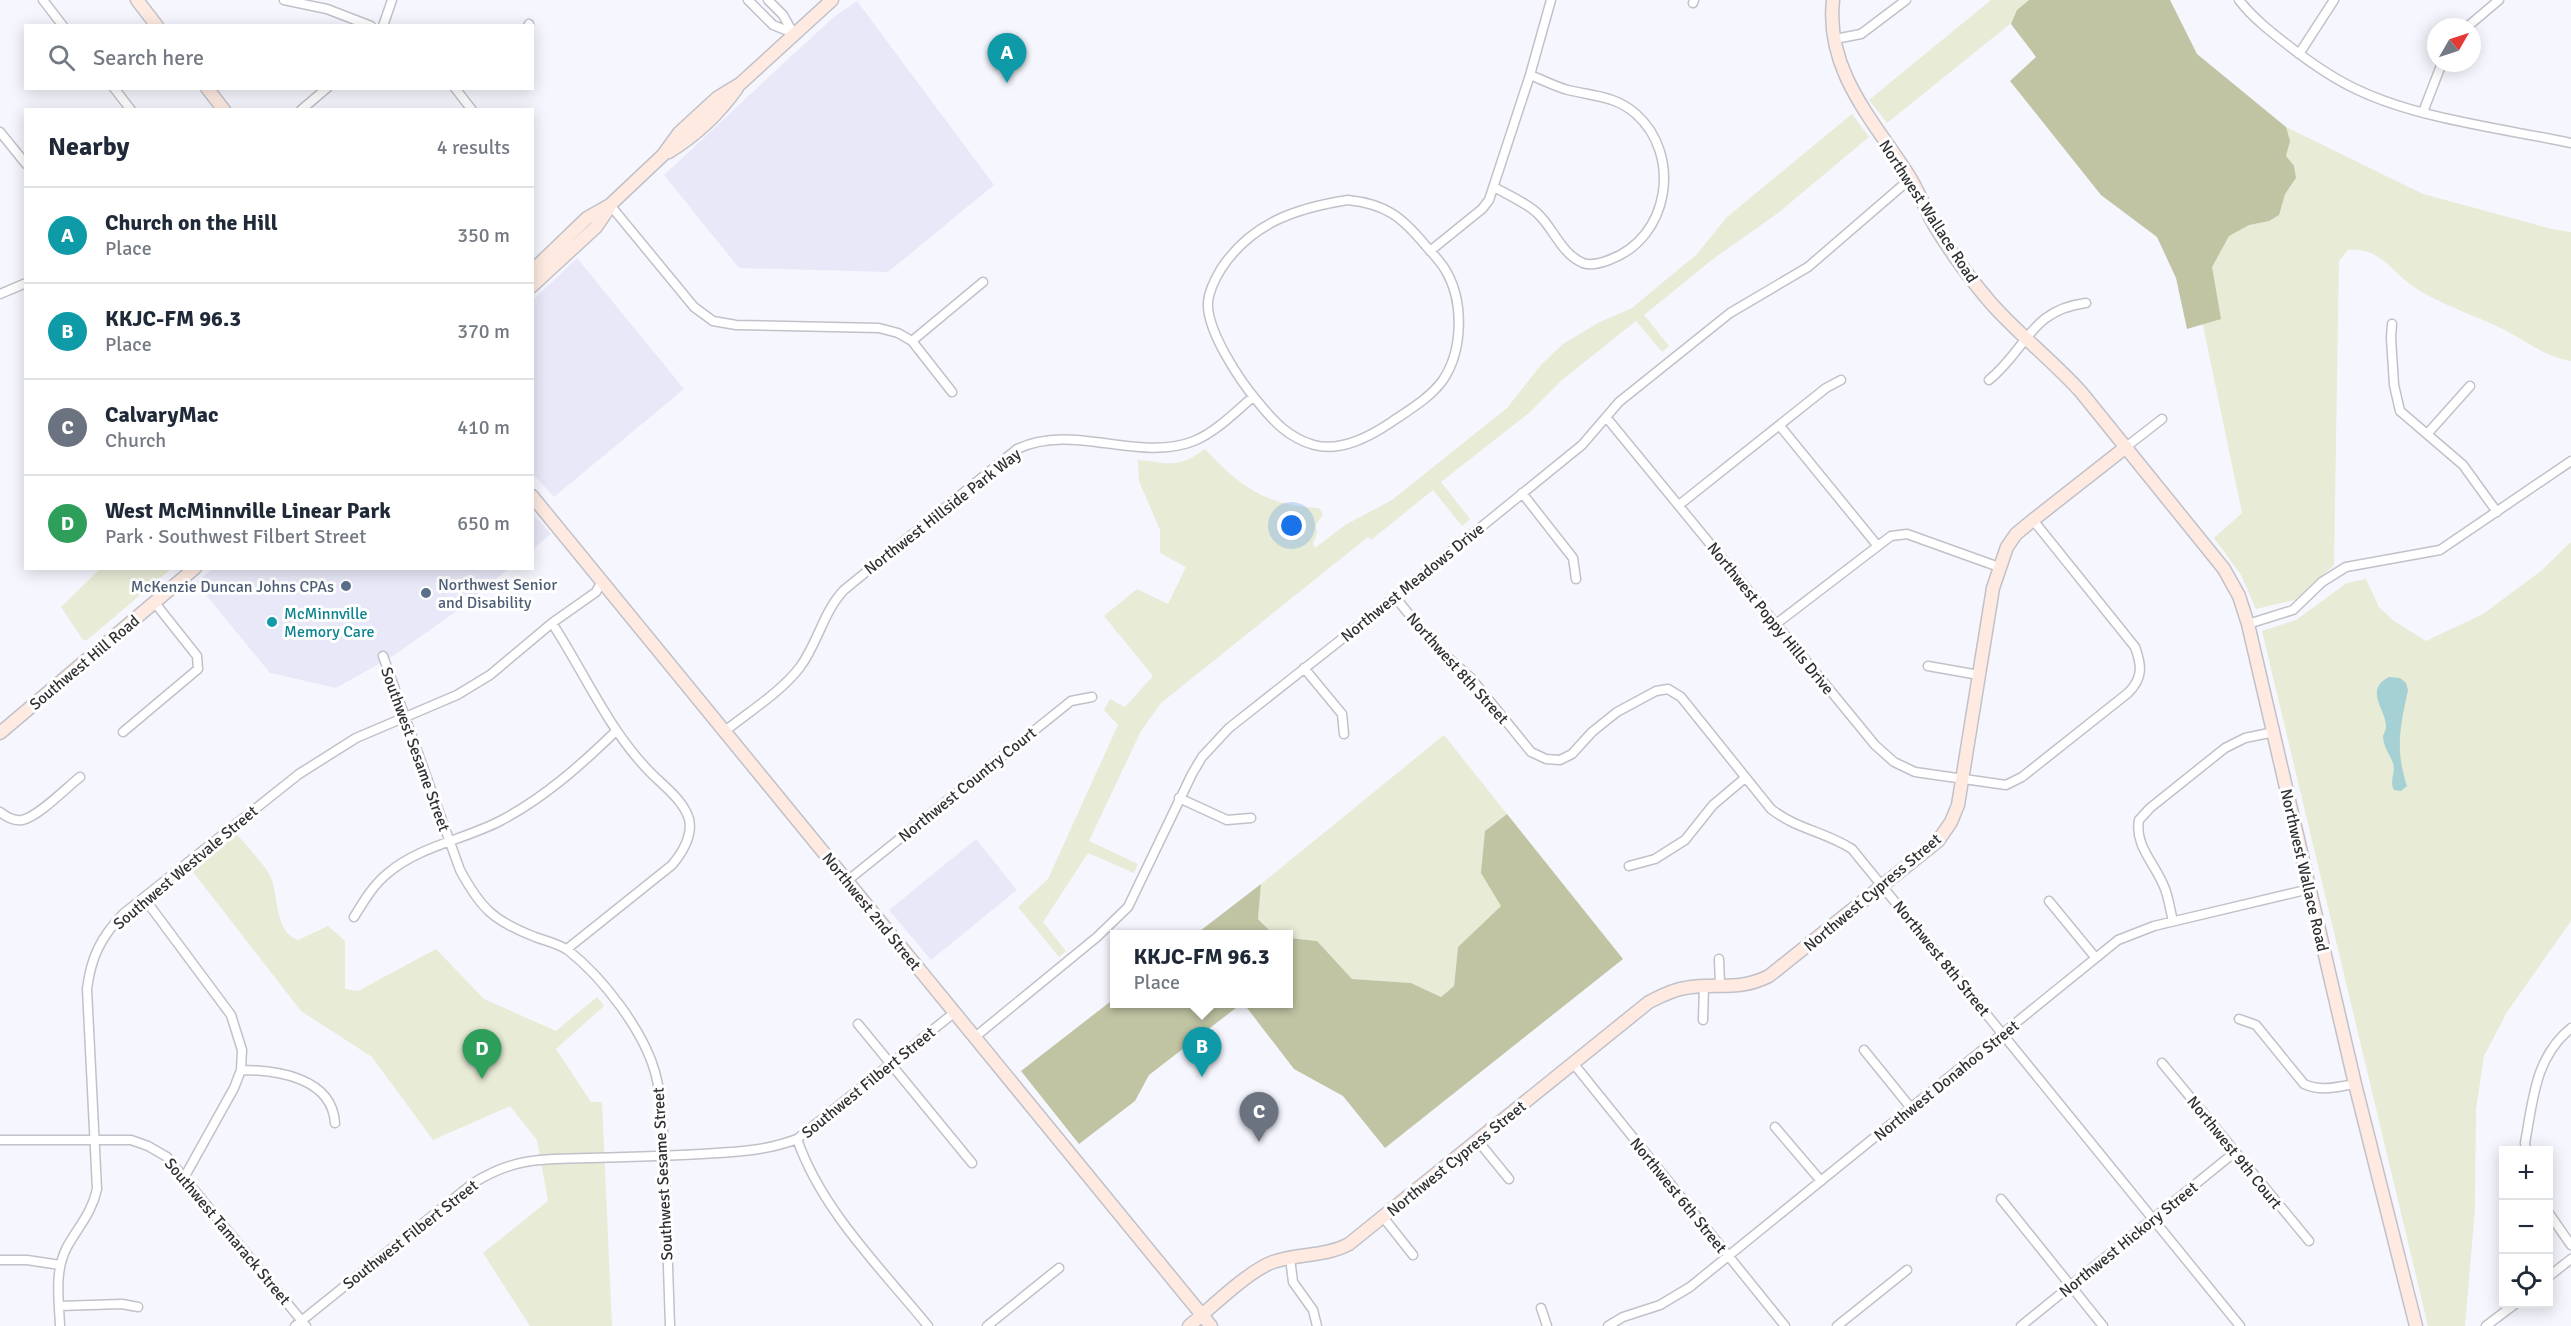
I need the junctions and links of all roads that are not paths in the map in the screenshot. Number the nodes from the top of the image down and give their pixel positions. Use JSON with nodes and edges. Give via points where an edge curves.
{"nodes":[{"id":1,"x":43,"y":0,"type":"edge"},
{"id":2,"x":136,"y":0,"type":"edge"},
{"id":3,"x":284,"y":0,"type":"edge"},
{"id":4,"x":392,"y":0,"type":"edge"},
{"id":5,"x":748,"y":0,"type":"edge"},
{"id":6,"x":768,"y":0,"type":"edge"},
{"id":7,"x":832,"y":0,"type":"edge"},
{"id":8,"x":1551,"y":0,"type":"edge"},
{"id":9,"x":1833,"y":0,"type":"edge"},
{"id":10,"x":1906,"y":0,"type":"edge"},
{"id":11,"x":2239,"y":0,"type":"edge"},
{"id":12,"x":2334,"y":0,"type":"edge"},
{"id":13,"x":2499,"y":0,"type":"edge"},
{"id":14,"x":2478,"y":18,"type":"edge"},
{"id":15,"x":61,"y":24,"type":"edge"},
{"id":16,"x":155,"y":24,"type":"edge"},
{"id":17,"x":366,"y":24,"type":"edge"},
{"id":18,"x":384,"y":24,"type":"edge"},
{"id":19,"x":793,"y":33,"type":"junction"},
{"id":20,"x":1835,"y":39,"type":"junction"},
{"id":21,"x":2299,"y":54,"type":"junction"},
{"id":22,"x":2439,"y":72,"type":"edge"},
{"id":23,"x":1530,"y":75,"type":"junction"},
{"id":24,"x":116,"y":90,"type":"edge"},
{"id":25,"x":209,"y":90,"type":"edge"},
{"id":26,"x":325,"y":90,"type":"edge"},
{"id":27,"x":457,"y":90,"type":"edge"},
{"id":28,"x":129,"y":108,"type":"edge"},
{"id":29,"x":222,"y":108,"type":"edge"},
{"id":30,"x":303,"y":108,"type":"edge"},
{"id":31,"x":470,"y":108,"type":"edge"},
{"id":32,"x":2423,"y":112,"type":"junction"},
{"id":33,"x":0,"y":132,"type":"edge"},
{"id":34,"x":2571,"y":143,"type":"edge"},
{"id":35,"x":24,"y":162,"type":"edge"},
{"id":36,"x":1910,"y":178,"type":"junction"},
{"id":37,"x":1494,"y":187,"type":"junction"},
{"id":38,"x":610,"y":205,"type":"junction"},
{"id":39,"x":1430,"y":251,"type":"junction"},
{"id":40,"x":534,"y":268,"type":"edge"},
{"id":41,"x":983,"y":282,"type":"dead end"},
{"id":42,"x":24,"y":284,"type":"edge"},
{"id":43,"x":534,"y":284,"type":"edge"},
{"id":44,"x":0,"y":294,"type":"edge"},
{"id":45,"x":2086,"y":303,"type":"dead end"},
{"id":46,"x":2392,"y":324,"type":"dead end"},
{"id":47,"x":2027,"y":338,"type":"junction"},
{"id":48,"x":912,"y":341,"type":"junction"},
{"id":49,"x":1841,"y":380,"type":"dead end"},
{"id":50,"x":1989,"y":380,"type":"dead end"},
{"id":51,"x":2470,"y":386,"type":"dead end"},
{"id":52,"x":952,"y":392,"type":"dead end"},
{"id":53,"x":1253,"y":397,"type":"junction"},
{"id":54,"x":1606,"y":417,"type":"junction"},
{"id":55,"x":2162,"y":419,"type":"dead end"},
{"id":56,"x":1780,"y":426,"type":"junction"},
{"id":57,"x":2428,"y":433,"type":"junction"},
{"id":58,"x":2126,"y":447,"type":"junction"},
{"id":59,"x":2571,"y":461,"type":"edge"},
{"id":60,"x":1522,"y":493,"type":"junction"},
{"id":61,"x":534,"y":498,"type":"edge"},
{"id":62,"x":1679,"y":505,"type":"junction"},
{"id":63,"x":2497,"y":512,"type":"junction"},
{"id":64,"x":2033,"y":520,"type":"junction"},
{"id":65,"x":1877,"y":544,"type":"junction"},
{"id":66,"x":1998,"y":567,"type":"junction"},
{"id":67,"x":193,"y":570,"type":"edge"},
{"id":68,"x":1576,"y":579,"type":"dead end"},
{"id":69,"x":602,"y":581,"type":"junction"},
{"id":70,"x":1395,"y":597,"type":"junction"},
{"id":71,"x":154,"y":603,"type":"junction"},
{"id":72,"x":552,"y":623,"type":"junction"},
{"id":73,"x":1776,"y":624,"type":"junction"},
{"id":74,"x":2248,"y":624,"type":"junction"},
{"id":75,"x":382,"y":656,"type":"dead end"},
{"id":76,"x":1928,"y":666,"type":"dead end"},
{"id":77,"x":1304,"y":668,"type":"junction"},
{"id":78,"x":1979,"y":675,"type":"junction"},
{"id":79,"x":1092,"y":697,"type":"dead end"},
{"id":80,"x":405,"y":718,"type":"junction"},
{"id":81,"x":616,"y":731,"type":"junction"},
{"id":82,"x":725,"y":731,"type":"junction"},
{"id":83,"x":123,"y":732,"type":"dead end"},
{"id":84,"x":2274,"y":732,"type":"junction"},
{"id":85,"x":0,"y":733,"type":"edge"},
{"id":86,"x":1344,"y":734,"type":"dead end"},
{"id":87,"x":80,"y":777,"type":"dead end"},
{"id":88,"x":1745,"y":778,"type":"junction"},
{"id":89,"x":1962,"y":779,"type":"junction"},
{"id":90,"x":1179,"y":798,"type":"junction"},
{"id":91,"x":0,"y":812,"type":"edge"},
{"id":92,"x":1251,"y":818,"type":"dead end"},
{"id":93,"x":450,"y":842,"type":"junction"},
{"id":94,"x":1629,"y":866,"type":"dead end"},
{"id":95,"x":848,"y":881,"type":"junction"},
{"id":96,"x":1883,"y":886,"type":"junction"},
{"id":97,"x":2310,"y":889,"type":"junction"},
{"id":98,"x":144,"y":898,"type":"junction"},
{"id":99,"x":2049,"y":901,"type":"dead end"},
{"id":100,"x":354,"y":917,"type":"dead end"},
{"id":101,"x":2173,"y":921,"type":"junction"},
{"id":102,"x":567,"y":949,"type":"junction"},
{"id":103,"x":2095,"y":957,"type":"junction"},
{"id":104,"x":1719,"y":959,"type":"dead end"},
{"id":105,"x":1704,"y":986,"type":"junction"},
{"id":106,"x":1720,"y":986,"type":"junction"},
{"id":107,"x":955,"y":1012,"type":"junction"},
{"id":108,"x":1703,"y":1020,"type":"dead end"},
{"id":109,"x":2239,"y":1020,"type":"dead end"},
{"id":110,"x":858,"y":1024,"type":"dead end"},
{"id":111,"x":2571,"y":1028,"type":"edge"},
{"id":112,"x":2003,"y":1034,"type":"junction"},
{"id":113,"x":975,"y":1037,"type":"junction"},
{"id":114,"x":1864,"y":1050,"type":"dead end"},
{"id":115,"x":2162,"y":1063,"type":"dead end"},
{"id":116,"x":891,"y":1064,"type":"junction"},
{"id":117,"x":1573,"y":1064,"type":"junction"},
{"id":118,"x":241,"y":1070,"type":"junction"},
{"id":119,"x":2355,"y":1083,"type":"junction"},
{"id":120,"x":1911,"y":1108,"type":"junction"},
{"id":121,"x":335,"y":1123,"type":"dead end"},
{"id":122,"x":1775,"y":1126,"type":"dead end"},
{"id":123,"x":96,"y":1139,"type":"junction"},
{"id":124,"x":797,"y":1139,"type":"junction"},
{"id":125,"x":0,"y":1140,"type":"edge"},
{"id":126,"x":1478,"y":1141,"type":"junction"},
{"id":127,"x":2525,"y":1146,"type":"edge"},
{"id":128,"x":2235,"y":1152,"type":"junction"},
{"id":129,"x":664,"y":1156,"type":"junction"},
{"id":130,"x":972,"y":1163,"type":"dead end"},
{"id":131,"x":185,"y":1176,"type":"junction"},
{"id":132,"x":1509,"y":1179,"type":"dead end"},
{"id":133,"x":1821,"y":1181,"type":"junction"},
{"id":134,"x":2001,"y":1199,"type":"dead end"},
{"id":135,"x":1383,"y":1217,"type":"junction"},
{"id":136,"x":2153,"y":1218,"type":"junction"},
{"id":137,"x":2553,"y":1219,"type":"edge"},
{"id":138,"x":2309,"y":1241,"type":"dead end"},
{"id":139,"x":2571,"y":1245,"type":"edge"},
{"id":140,"x":1413,"y":1255,"type":"dead end"},
{"id":141,"x":1728,"y":1255,"type":"junction"},
{"id":142,"x":1290,"y":1258,"type":"junction"},
{"id":143,"x":2571,"y":1259,"type":"edge"},
{"id":144,"x":0,"y":1260,"type":"edge"},
{"id":145,"x":60,"y":1265,"type":"junction"},
{"id":146,"x":1059,"y":1268,"type":"dead end"},
{"id":147,"x":1907,"y":1270,"type":"dead end"},
{"id":148,"x":2553,"y":1273,"type":"edge"},
{"id":149,"x":2071,"y":1286,"type":"junction"},
{"id":150,"x":59,"y":1306,"type":"junction"},
{"id":151,"x":138,"y":1307,"type":"dead end"},
{"id":152,"x":1541,"y":1308,"type":"dead end"},
{"id":153,"x":2510,"y":1308,"type":"edge"},
{"id":154,"x":1202,"y":1315,"type":"junction"},
{"id":155,"x":301,"y":1324,"type":"edge"},
{"id":156,"x":60,"y":1326,"type":"edge"},
{"id":157,"x":670,"y":1326,"type":"edge"},
{"id":158,"x":928,"y":1326,"type":"edge"},
{"id":159,"x":987,"y":1326,"type":"edge"},
{"id":160,"x":1188,"y":1326,"type":"edge"},
{"id":161,"x":1211,"y":1326,"type":"edge"},
{"id":162,"x":1317,"y":1326,"type":"edge"},
{"id":163,"x":1547,"y":1326,"type":"edge"},
{"id":164,"x":1608,"y":1326,"type":"edge"},
{"id":165,"x":1785,"y":1326,"type":"edge"},
{"id":166,"x":1837,"y":1326,"type":"edge"},
{"id":167,"x":2020,"y":1326,"type":"edge"},
{"id":168,"x":2103,"y":1326,"type":"edge"},
{"id":169,"x":2240,"y":1326,"type":"edge"},
{"id":170,"x":2416,"y":1326,"type":"edge"},
{"id":171,"x":2487,"y":1326,"type":"edge"}],
"edges":[{"from":1,"to":15,"type":"street"},
{"from":2,"to":16,"type":"street"},
{"from":3,"to":17,"type":"street","via":[[327,9]]},
{"from":4,"to":18,"type":"street"},
{"from":5,"to":19,"type":"street","via":[[773,25]]},
{"from":6,"to":19,"type":"street"},
{"from":7,"to":19,"type":"street"},
{"from":8,"to":23,"type":"street"},
{"from":9,"to":20,"type":"street","name":"Northwest Wallace Road"},
{"from":10,"to":20,"type":"street","via":[[1861,34]]},
{"from":11,"to":21,"type":"street","via":[[2251,15]]},
{"from":12,"to":21,"type":"street"},
{"from":13,"to":14,"type":"street"},
{"from":19,"to":38,"type":"street","via":[[687,141],[663,155]]},
{"from":20,"to":36,"type":"street","name":"Northwest Wallace Road","via":[[1846,80],[1861,108]]},
{"from":21,"to":32,"type":"street","via":[[2358,90]]},
{"from":22,"to":32,"type":"street"},
{"from":23,"to":37,"type":"street"},
{"from":23,"to":37,"type":"street","via":[[1568,90],[1600,95],[1621,104],[1647,124],[1662,155],[1662,201],[1649,228],[1626,252],[1599,264],[1584,264],[1559,242],[1536,212]]},
{"from":24,"to":28,"type":"street"},
{"from":25,"to":29,"type":"street"},
{"from":26,"to":30,"type":"street"},
{"from":27,"to":31,"type":"street"},
{"from":32,"to":34,"type":"street"},
{"from":33,"to":35,"type":"street"},
{"from":36,"to":47,"type":"street","name":"Northwest Wallace Road","via":[[1936,228],[1969,277]]},
{"from":36,"to":54,"type":"street","name":"Northwest Meadows Drive","via":[[1808,267],[1730,313],[1619,402]]},
{"from":37,"to":39,"type":"street","via":[[1482,209]]},
{"from":38,"to":40,"type":"street","via":[[588,218]]},
{"from":38,"to":43,"type":"street","via":[[596,227]]},
{"from":38,"to":48,"type":"street","via":[[694,308],[713,321],[736,325],[879,328]]},
{"from":39,"to":53,"type":"street","via":[[1446,271],[1453,289],[1459,327],[1454,358],[1443,380],[1427,398],[1363,439],[1317,446],[1284,430]]},
{"from":39,"to":53,"type":"street","via":[[1407,222],[1368,202],[1348,200],[1291,212],[1261,226],[1245,239],[1218,275],[1208,303],[1215,334]]},
{"from":41,"to":48,"type":"street"},
{"from":42,"to":44,"type":"street"},
{"from":45,"to":47,"type":"street","via":[[2055,310]]},
{"from":46,"to":57,"type":"street","via":[[2391,350],[2400,411]]},
{"from":47,"to":50,"type":"street","via":[[2005,367]]},
{"from":47,"to":58,"type":"street","name":"Northwest Wallace Road","via":[[2056,364]]},
{"from":48,"to":52,"type":"street"},
{"from":49,"to":56,"type":"street"},
{"from":51,"to":57,"type":"street"},
{"from":53,"to":82,"type":"street","name":"Northwest Hillside Park Way","via":[[1211,431],[1178,446],[1157,448],[1068,439],[1034,442],[1017,449],[844,590],[828,610],[794,674]]},
{"from":54,"to":60,"type":"street","name":"Northwest Meadows Drive","via":[[1582,445]]},
{"from":54,"to":62,"type":"street","name":"Northwest Poppy Hills Drive"},
{"from":55,"to":58,"type":"street"},
{"from":56,"to":62,"type":"street"},
{"from":56,"to":65,"type":"street"},
{"from":57,"to":63,"type":"street","via":[[2463,465]]},
{"from":58,"to":64,"type":"street","name":"Northwest Cypress Street"},
{"from":58,"to":74,"type":"street","name":"Northwest Wallace Road","via":[[2224,569]]},
{"from":59,"to":63,"type":"street"},
{"from":60,"to":68,"type":"street","via":[[1573,558]]},
{"from":60,"to":70,"type":"street","name":"Northwest Meadows Drive"},
{"from":61,"to":69,"type":"street","name":"Northwest 2nd Street"},
{"from":62,"to":73,"type":"street","name":"Northwest Poppy Hills Drive"},
{"from":63,"to":74,"type":"street","via":[[2440,550],[2346,567],[2322,582],[2293,610]]},
{"from":64,"to":66,"type":"street","name":"Northwest Cypress Street","via":[[2016,534]]},
{"from":64,"to":89,"type":"street","name":"Northwest Poppy Hills Drive","via":[[2135,647],[2141,663],[2140,677],[2128,693],[2022,777],[2006,785]]},
{"from":65,"to":66,"type":"street","via":[[1891,536],[1907,534]]},
{"from":65,"to":73,"type":"street"},
{"from":66,"to":78,"type":"street","name":"Northwest Cypress Street"},
{"from":67,"to":71,"type":"street","name":"Southwest Hill Road"},
{"from":69,"to":72,"type":"street","name":"Southwest Westvale Street","via":[[596,592]]},
{"from":69,"to":82,"type":"street","name":"Northwest 2nd Street"},
{"from":70,"to":77,"type":"street","name":"Northwest Meadows Drive"},
{"from":70,"to":88,"type":"street","name":"Northwest 8th Street","via":[[1434,645],[1472,678],[1531,752],[1560,760],[1572,754],[1617,712],[1656,691],[1668,689],[1697,714]]},
{"from":71,"to":83,"type":"street","via":[[197,656],[198,669]]},
{"from":71,"to":85,"type":"street","name":"Southwest Hill Road"},
{"from":72,"to":80,"type":"street","name":"Southwest Westvale Street","via":[[490,675]]},
{"from":72,"to":81,"type":"street"},
{"from":73,"to":89,"type":"street","name":"Northwest Poppy Hills Drive","via":[[1875,745],[1894,762],[1915,772]]},
{"from":74,"to":84,"type":"street","name":"Northwest Wallace Road"},
{"from":75,"to":80,"type":"street","name":"Southwest Sesame Street"},
{"from":76,"to":78,"type":"street"},
{"from":77,"to":86,"type":"street","via":[[1342,714]]},
{"from":77,"to":90,"type":"street","name":"Northwest Meadows Drive","via":[[1216,740]]},
{"from":78,"to":89,"type":"street","name":"Northwest Cypress Street"},
{"from":79,"to":95,"type":"street","name":"Northwest Country Court","via":[[1071,701]]},
{"from":80,"to":93,"type":"street","name":"Southwest Sesame Street"},
{"from":80,"to":98,"type":"street","name":"Southwest Westvale Street","via":[[325,756]]},
{"from":81,"to":93,"type":"street","via":[[561,782],[530,803],[498,822]]},
{"from":81,"to":102,"type":"street","via":[[683,807],[689,829],[681,854],[672,864]]},
{"from":82,"to":95,"type":"street","name":"Northwest 2nd Street"},
{"from":84,"to":97,"type":"street","name":"Northwest Wallace Road"},
{"from":84,"to":101,"type":"street","via":[[2245,738],[2225,748],[2139,819],[2139,841],[2165,889]]},
{"from":87,"to":91,"type":"street","via":[[23,820]]},
{"from":88,"to":94,"type":"street","via":[[1713,805],[1685,840],[1655,859]]},
{"from":88,"to":96,"type":"street","name":"Northwest 8th Street","via":[[1788,822],[1835,838],[1852,849]]},
{"from":89,"to":96,"type":"street","name":"Northwest Cypress Street","via":[[1958,806],[1938,841]]},
{"from":90,"to":92,"type":"street","via":[[1227,820]]},
{"from":90,"to":113,"type":"street","name":"Northwest Meadows Drive","via":[[1128,908]]},
{"from":93,"to":100,"type":"street","via":[[406,860],[387,874]]},
{"from":93,"to":102,"type":"street","name":"Southwest Sesame Street","via":[[460,870],[482,906],[514,929]]},
{"from":95,"to":107,"type":"street","name":"Northwest 2nd Street"},
{"from":96,"to":106,"type":"street","name":"Northwest Cypress Street","via":[[1769,976],[1753,984]]},
{"from":96,"to":112,"type":"street","name":"Northwest 8th Street"},
{"from":97,"to":101,"type":"street","name":"Northwest Donahoo Street"},
{"from":97,"to":119,"type":"street","name":"Northwest Wallace Road"},
{"from":98,"to":118,"type":"street","via":[[231,1015],[242,1050]]},
{"from":98,"to":123,"type":"street","name":"Southwest Westvale Street","via":[[102,937],[90,968],[87,989]]},
{"from":99,"to":103,"type":"street"},
{"from":101,"to":103,"type":"street","name":"Northwest Donahoo Street","via":[[2118,940]]},
{"from":102,"to":129,"type":"street","name":"Southwest Sesame Street","via":[[608,992],[646,1050],[659,1089]]},
{"from":103,"to":112,"type":"street","name":"Northwest Donahoo Street"},
{"from":104,"to":106,"type":"street"},
{"from":105,"to":106,"type":"street","name":"Northwest Cypress Street"},
{"from":105,"to":108,"type":"street"},
{"from":105,"to":117,"type":"street","name":"Northwest Cypress Street","via":[[1669,992],[1649,1002]]},
{"from":107,"to":113,"type":"street","name":"Northwest 2nd Street"},
{"from":107,"to":116,"type":"street","name":"Southwest Filbert Street"},
{"from":109,"to":119,"type":"street","via":[[2256,1025],[2304,1084],[2326,1089]]},
{"from":110,"to":116,"type":"street"},
{"from":111,"to":127,"type":"street","via":[[2547,1054],[2538,1072]]},
{"from":112,"to":120,"type":"street","name":"Northwest Donahoo Street"},
{"from":112,"to":136,"type":"street","name":"Northwest 8th Street"},
{"from":113,"to":154,"type":"street","name":"Northwest 2nd Street"},
{"from":114,"to":120,"type":"street"},
{"from":115,"to":128,"type":"street","name":"Northwest 9th Court"},
{"from":116,"to":124,"type":"street","name":"Southwest Filbert Street"},
{"from":116,"to":130,"type":"street"},
{"from":117,"to":126,"type":"street","name":"Northwest Cypress Street"},
{"from":117,"to":141,"type":"street","name":"Northwest 6th Street"},
{"from":118,"to":121,"type":"street","via":[[264,1070],[299,1078],[330,1100]]},
{"from":118,"to":131,"type":"street"},
{"from":119,"to":170,"type":"street","name":"Northwest Wallace Road"},
{"from":120,"to":133,"type":"street","name":"Northwest Donahoo Street"},
{"from":122,"to":133,"type":"street"},
{"from":123,"to":125,"type":"street","name":"Southwest Tamarack Street"},
{"from":123,"to":131,"type":"street","name":"Southwest Tamarack Street","via":[[131,1140],[148,1146],[168,1157]]},
{"from":123,"to":145,"type":"street","name":"Southwest Westvale Street","via":[[97,1189],[93,1206]]},
{"from":124,"to":129,"type":"street","name":"Southwest Filbert Street","via":[[755,1151]]},
{"from":124,"to":158,"type":"street","via":[[836,1213]]},
{"from":126,"to":132,"type":"street"},
{"from":126,"to":135,"type":"street","name":"Northwest Cypress Street"},
{"from":128,"to":136,"type":"street","name":"Northwest Hickory Street"},
{"from":128,"to":138,"type":"street","name":"Northwest 9th Court"},
{"from":129,"to":155,"type":"street","name":"Southwest Filbert Street","via":[[532,1160],[490,1172]]},
{"from":129,"to":157,"type":"street","name":"Southwest Sesame Street"},
{"from":131,"to":155,"type":"street","name":"Southwest Tamarack Street"},
{"from":133,"to":141,"type":"street","name":"Northwest Donahoo Street"},
{"from":134,"to":149,"type":"street"},
{"from":135,"to":140,"type":"street"},
{"from":135,"to":142,"type":"street","name":"Northwest Cypress Street","via":[[1339,1249]]},
{"from":136,"to":149,"type":"street","name":"Northwest Hickory Street"},
{"from":136,"to":169,"type":"street","name":"Northwest 8th Street"},
{"from":137,"to":139,"type":"street"},
{"from":141,"to":164,"type":"street","name":"Northwest Donahoo Street","via":[[1676,1296]]},
{"from":141,"to":165,"type":"street","name":"Northwest 6th Street"},
{"from":142,"to":154,"type":"street","name":"Northwest Cypress Street","via":[[1257,1271]]},
{"from":142,"to":162,"type":"street","via":[[1293,1282],[1313,1310]]},
{"from":143,"to":148,"type":"street"},
{"from":144,"to":145,"type":"street"},
{"from":145,"to":150,"type":"street","name":"Southwest Westvale Street"},
{"from":146,"to":159,"type":"street"},
{"from":147,"to":166,"type":"street"},
{"from":149,"to":167,"type":"street","name":"Northwest Hickory Street"},
{"from":149,"to":168,"type":"street"},
{"from":150,"to":151,"type":"street"},
{"from":150,"to":156,"type":"street","name":"Southwest Westvale Street"},
{"from":152,"to":163,"type":"street"},
{"from":153,"to":171,"type":"street"},
{"from":154,"to":160,"type":"street","name":"Northwest Cypress Street"},
{"from":154,"to":161,"type":"street","name":"Northwest 2nd Street"}]}
